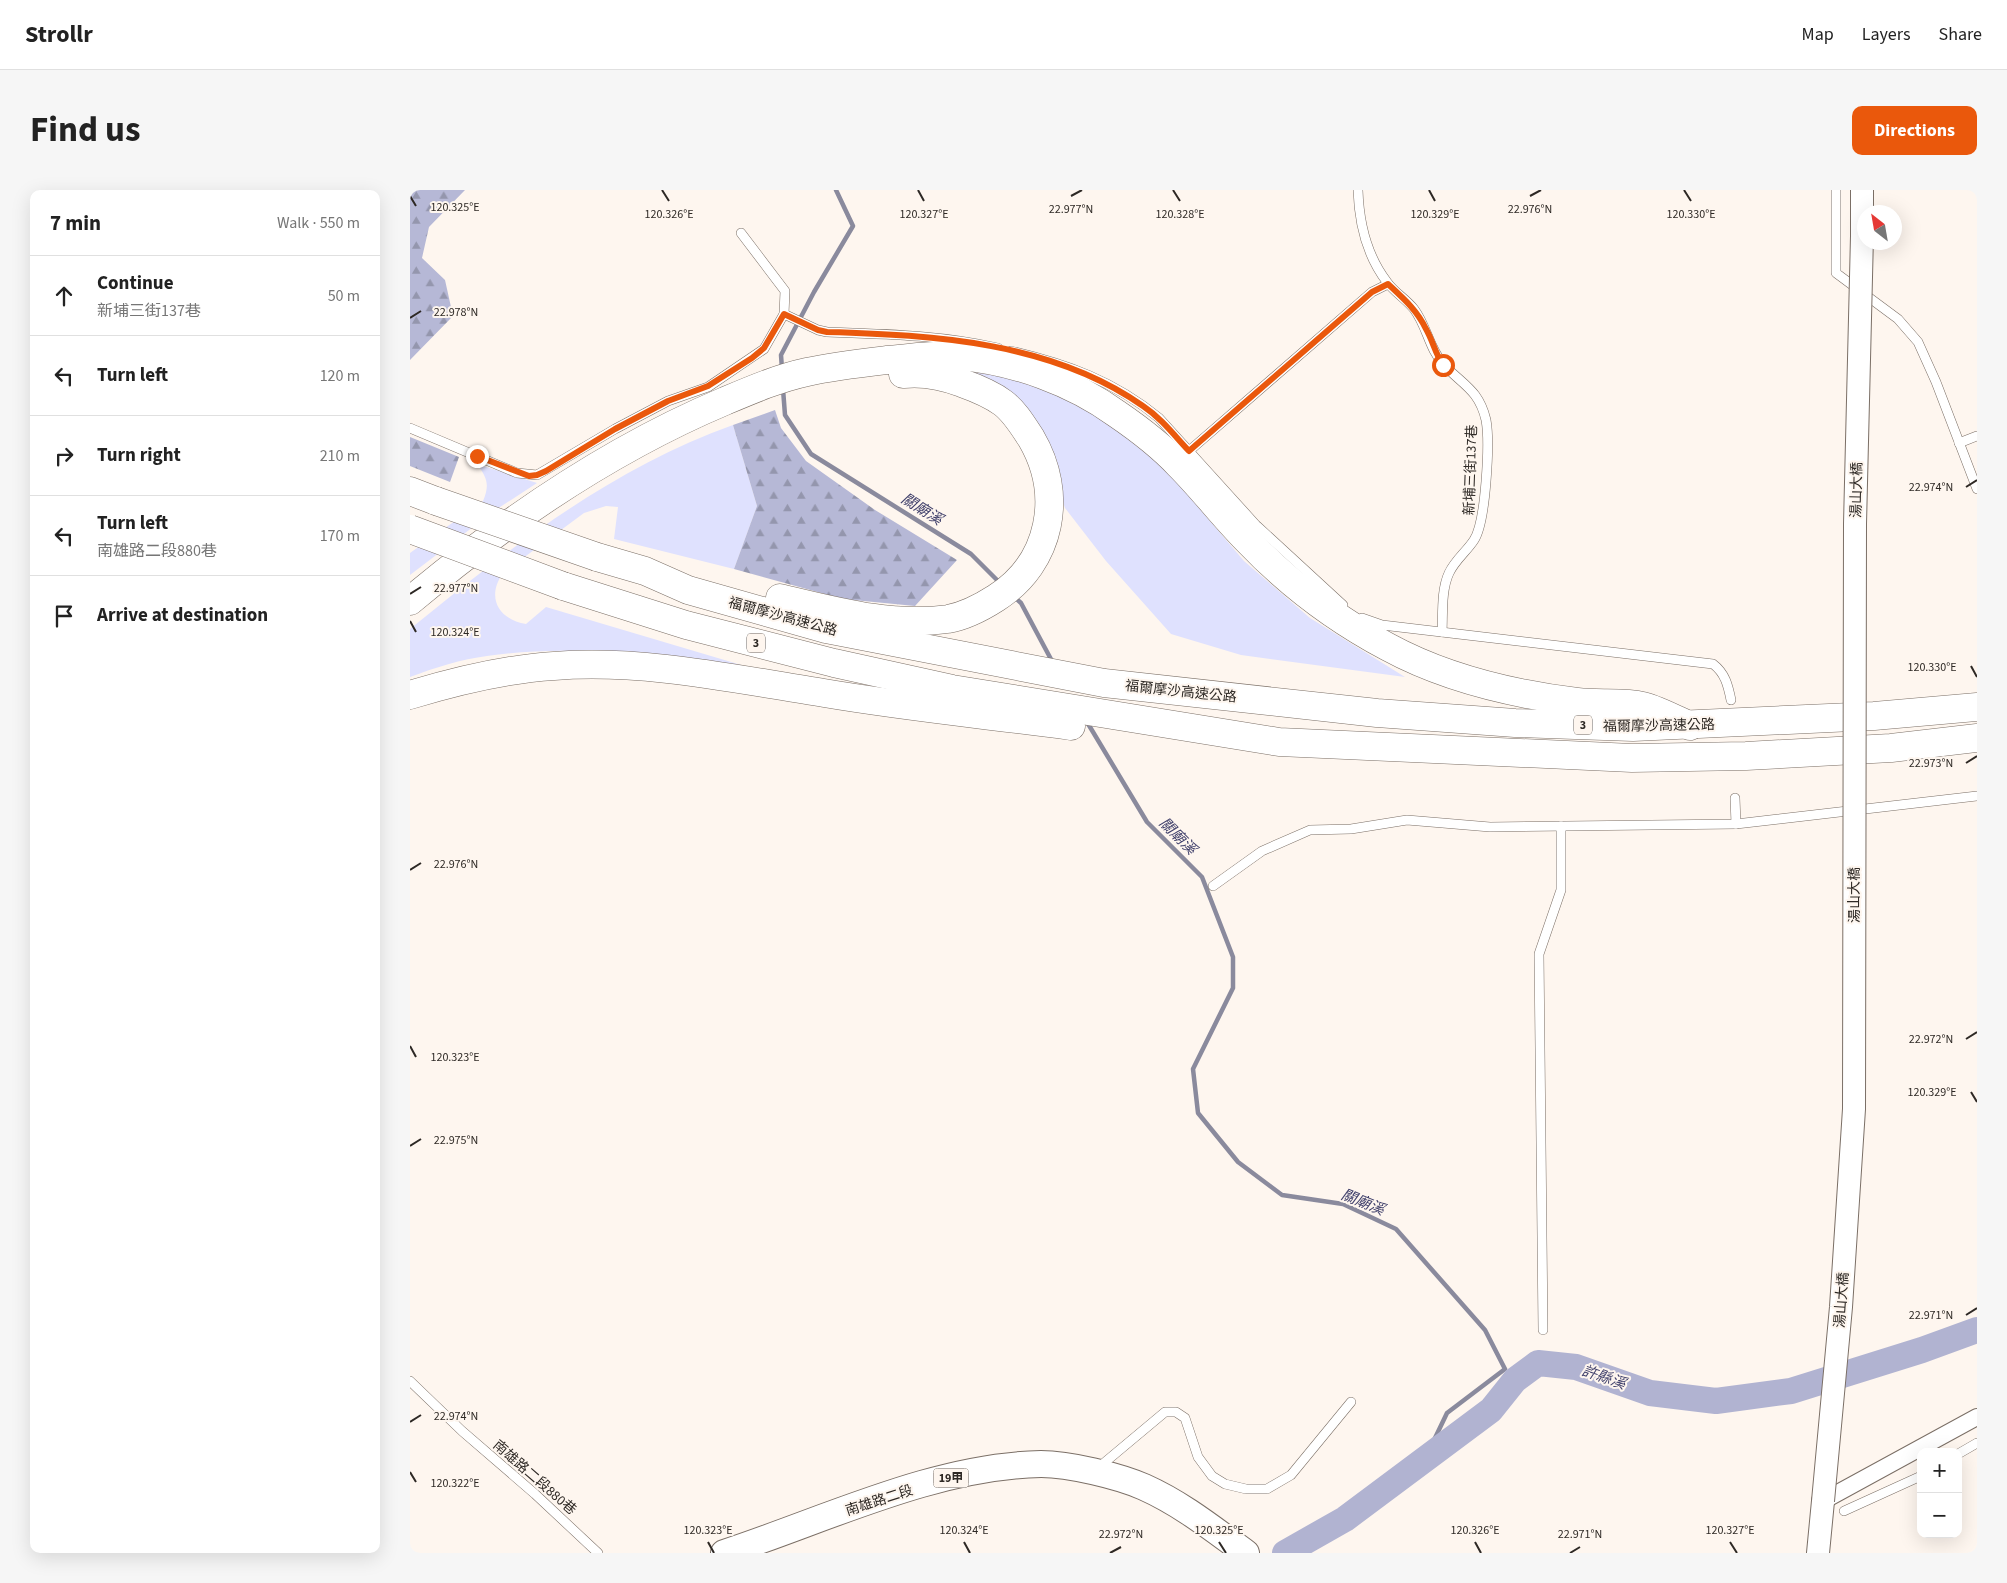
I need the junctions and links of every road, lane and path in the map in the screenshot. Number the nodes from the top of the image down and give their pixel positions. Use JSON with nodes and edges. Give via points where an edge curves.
{"nodes":[{"id":1,"x":1358,"y":190,"type":"edge"},
{"id":2,"x":1836,"y":190,"type":"edge"},
{"id":3,"x":1862,"y":190,"type":"edge"},
{"id":4,"x":741,"y":233,"type":"dead end"},
{"id":5,"x":1388,"y":284,"type":"junction"},
{"id":6,"x":786,"y":315,"type":"junction"},
{"id":7,"x":805,"y":382,"type":"junction"},
{"id":8,"x":753,"y":398,"type":"junction"},
{"id":9,"x":410,"y":428,"type":"edge"},
{"id":10,"x":1977,"y":436,"type":"edge"},
{"id":11,"x":1959,"y":443,"type":"junction"},
{"id":12,"x":1189,"y":451,"type":"junction"},
{"id":13,"x":1977,"y":489,"type":"edge"},
{"id":14,"x":410,"y":492,"type":"edge"},
{"id":15,"x":410,"y":529,"type":"edge"},
{"id":16,"x":645,"y":571,"type":"junction"},
{"id":17,"x":410,"y":601,"type":"edge"},
{"id":18,"x":410,"y":623,"type":"edge"},
{"id":19,"x":1442,"y":632,"type":"junction"},
{"id":20,"x":410,"y":696,"type":"edge"},
{"id":21,"x":951,"y":700,"type":"junction"},
{"id":22,"x":1731,"y":700,"type":"dead end"},
{"id":23,"x":1977,"y":707,"type":"edge"},
{"id":24,"x":1690,"y":726,"type":"junction"},
{"id":25,"x":1977,"y":738,"type":"edge"},
{"id":26,"x":1977,"y":796,"type":"edge"},
{"id":27,"x":1735,"y":798,"type":"dead end"},
{"id":28,"x":1736,"y":824,"type":"junction"},
{"id":29,"x":1561,"y":826,"type":"junction"},
{"id":30,"x":1213,"y":886,"type":"dead end"},
{"id":31,"x":1544,"y":1330,"type":"dead end"},
{"id":32,"x":410,"y":1380,"type":"edge"},
{"id":33,"x":1351,"y":1402,"type":"dead end"},
{"id":34,"x":1975,"y":1420,"type":"edge"},
{"id":35,"x":1977,"y":1443,"type":"edge"},
{"id":36,"x":1962,"y":1452,"type":"edge"},
{"id":37,"x":1094,"y":1472,"type":"junction"},
{"id":38,"x":1917,"y":1478,"type":"edge"},
{"id":39,"x":1824,"y":1501,"type":"junction"},
{"id":40,"x":1844,"y":1511,"type":"dead end"},
{"id":41,"x":598,"y":1553,"type":"edge"},
{"id":42,"x":724,"y":1553,"type":"edge"},
{"id":43,"x":1246,"y":1553,"type":"edge"},
{"id":44,"x":1818,"y":1553,"type":"edge"}],
"edges":[{"from":1,"to":5,"type":"lane","name":"新埔三街137巷","via":[[1363,232],[1378,270]]},
{"from":2,"to":11,"type":"lane","via":[[1836,273],[1898,319],[1918,342]]},
{"from":3,"to":39,"type":"street","name":"湯山大橋","bridge":true,"via":[[1856,524],[1854,1109]]},
{"from":4,"to":6,"type":"lane","via":[[785,291]]},
{"from":5,"to":12,"type":"lane","via":[[1372,292]]},
{"from":5,"to":19,"type":"lane","name":"新埔三街137巷","via":[[1414,308],[1427,330],[1434,353],[1443,365],[1471,388],[1482,406],[1486,423],[1482,522],[1475,539],[1449,572]]},
{"from":6,"to":9,"type":"lane","via":[[764,348],[737,368],[708,386],[668,401],[615,429],[537,475],[517,473]]},
{"from":6,"to":12,"type":"lane","via":[[818,330],[901,334],[968,342],[1054,361],[1101,379],[1144,406]]},
{"from":7,"to":8,"type":"highway"},
{"from":7,"to":16,"type":"highway","via":[[834,384],[908,373],[946,377],[974,387],[1003,403],[1021,422],[1048,475],[1047,529],[1039,551],[1025,572],[1007,591],[982,607],[951,618],[894,621],[853,615],[689,573]]},
{"from":7,"to":24,"type":"highway","via":[[860,363],[960,356],[1051,378],[1085,392],[1147,437],[1176,462],[1248,541],[1294,584],[1389,648],[1489,686],[1579,703],[1642,706]]},
{"from":8,"to":17,"type":"highway","via":[[685,418],[560,490],[484,543]]},
{"from":8,"to":18,"type":"highway","via":[[647,454],[556,510],[481,564]]},
{"from":10,"to":11,"type":"lane"},
{"from":11,"to":13,"type":"lane"},
{"from":12,"to":19,"type":"lane","via":[[1256,525],[1364,620]]},
{"from":14,"to":16,"type":"highway","name":"福爾摩沙高速公路","number":"3","bridge":true},
{"from":15,"to":21,"type":"highway","number":"3","bridge":true,"via":[[563,586],[686,625],[834,663]]},
{"from":16,"to":24,"type":"highway","name":"福爾摩沙高速公路","number":"3","via":[[688,590],[826,629],[1104,683],[1377,713],[1634,727]]},
{"from":19,"to":22,"type":"lane","via":[[1712,664],[1721,670],[1728,683]]},
{"from":20,"to":21,"type":"highway","via":[[491,674],[554,666],[610,665],[758,680],[824,693]]},
{"from":21,"to":25,"type":"highway","via":[[1205,736],[1632,758],[1890,748]]},
{"from":23,"to":24,"type":"highway","name":"福爾摩沙高速公路","number":"3"},
{"from":26,"to":28,"type":"lane"},
{"from":27,"to":28,"type":"lane"},
{"from":28,"to":29,"type":"lane"},
{"from":29,"to":30,"type":"lane","via":[[1490,827],[1407,820],[1351,829],[1310,830],[1262,851]]},
{"from":29,"to":31,"type":"lane","via":[[1561,890],[1539,954]]},
{"from":32,"to":41,"type":"lane","name":"南雄路二段880巷"},
{"from":33,"to":37,"type":"lane","via":[[1291,1475],[1266,1489],[1232,1486],[1212,1476],[1198,1457],[1185,1418],[1176,1412],[1165,1412]]},
{"from":34,"to":39,"type":"street"},
{"from":35,"to":36,"type":"lane"},
{"from":37,"to":42,"type":"main road","name":"南雄路二段","number":"19甲","via":[[1043,1464],[944,1479]]},
{"from":37,"to":43,"type":"main road","name":"南雄路二段","number":"19甲","via":[[1143,1486],[1181,1506]]},
{"from":38,"to":40,"type":"lane"},
{"from":39,"to":44,"type":"street","name":"湯山大橋"}]}
